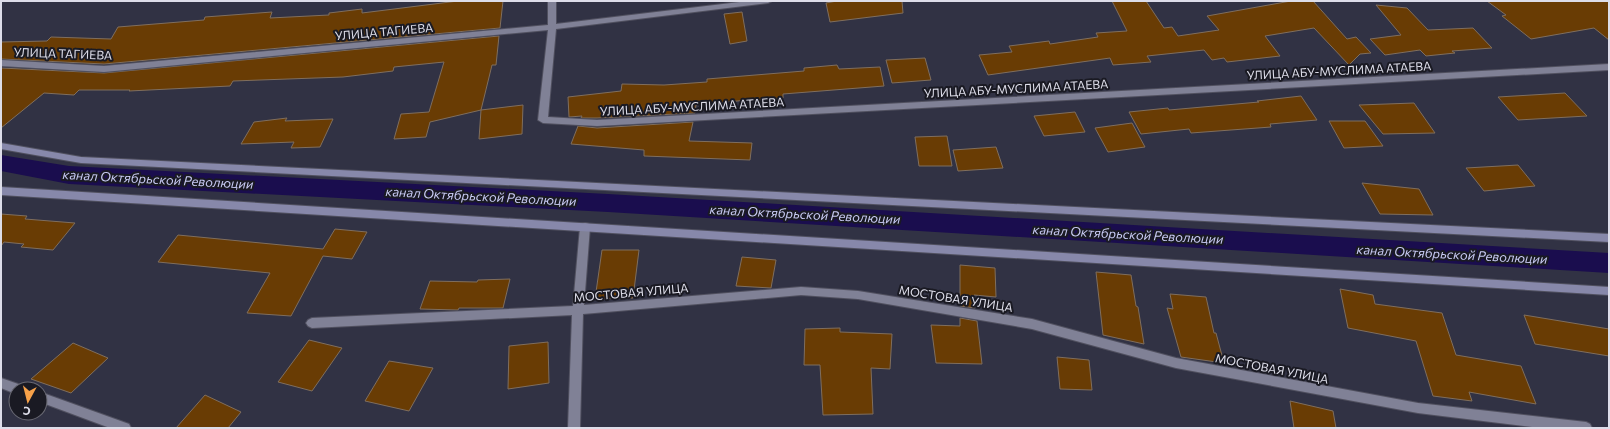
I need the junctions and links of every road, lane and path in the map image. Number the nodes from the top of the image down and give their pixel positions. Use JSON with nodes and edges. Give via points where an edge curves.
{"nodes":[{"id":1,"x":552,"y":1,"type":"edge"},
{"id":2,"x":768,"y":1,"type":"edge"},
{"id":3,"x":552,"y":27,"type":"junction"},
{"id":4,"x":1,"y":63,"type":"edge"},
{"id":5,"x":1609,"y":67,"type":"edge"},
{"id":6,"x":1,"y":146,"type":"edge"},
{"id":7,"x":1,"y":191,"type":"edge"},
{"id":8,"x":585,"y":227,"type":"junction"},
{"id":9,"x":1609,"y":238,"type":"edge"},
{"id":10,"x":1609,"y":291,"type":"edge"},
{"id":11,"x":578,"y":310,"type":"junction"},
{"id":12,"x":312,"y":323,"type":"dead end"},
{"id":13,"x":48,"y":400,"type":"edge"},
{"id":14,"x":125,"y":428,"type":"edge"},
{"id":15,"x":574,"y":428,"type":"edge"},
{"id":16,"x":1586,"y":428,"type":"edge"}],
"edges":[{"from":1,"to":3,"type":"street","name":"УЛИЦА АБУ-МУСЛИМА АТАЕВА"},
{"from":2,"to":3,"type":"street","name":"УЛИЦА ТАГИЕВА"},
{"from":3,"to":4,"type":"street","name":"УЛИЦА ТАГИЕВА","via":[[104,69]]},
{"from":3,"to":5,"type":"street","name":"УЛИЦА АБУ-МУСЛИМА АТАЕВА","via":[[543,120],[597,123]]},
{"from":6,"to":9,"type":"main road","via":[[81,160]]},
{"from":7,"to":8,"type":"main road"},
{"from":8,"to":10,"type":"main road"},
{"from":8,"to":11,"type":"street"},
{"from":11,"to":12,"type":"street","name":"МОСТОВАЯ УЛИЦА"},
{"from":11,"to":15,"type":"street"},
{"from":11,"to":16,"type":"street","name":"МОСТОВАЯ УЛИЦА","via":[[801,291],[858,295],[1032,324],[1176,363],[1418,408]]},
{"from":13,"to":14,"type":"street"}]}
